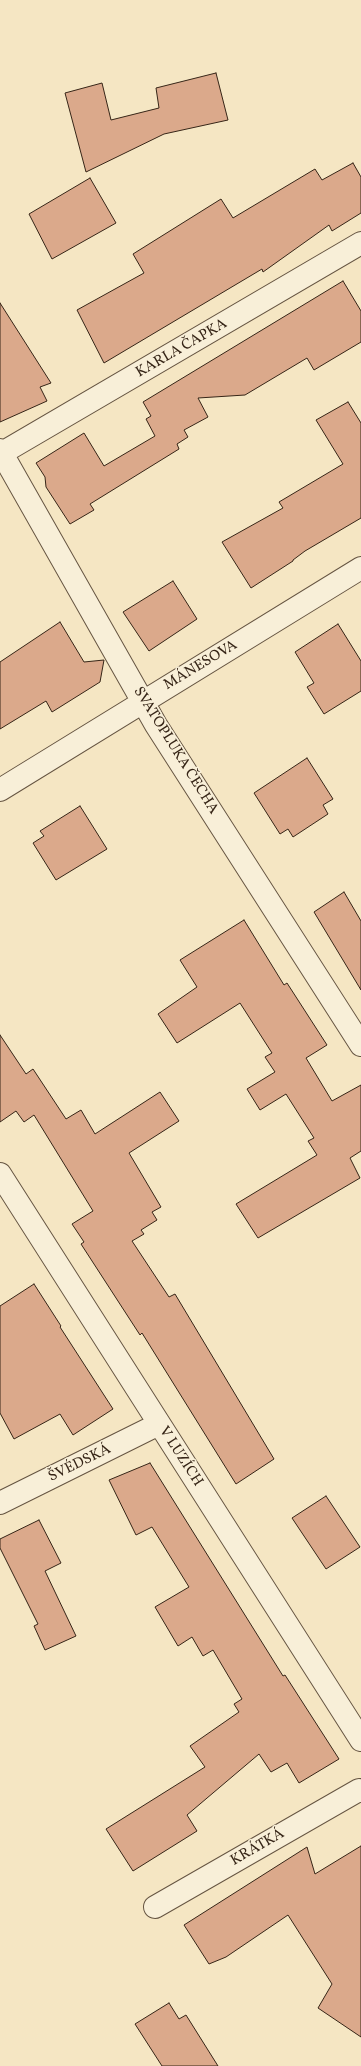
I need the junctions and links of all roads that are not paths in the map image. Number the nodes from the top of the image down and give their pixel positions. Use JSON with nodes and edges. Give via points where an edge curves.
{"nodes":[{"id":1,"x":361,"y":244,"type":"edge"},
{"id":2,"x":1,"y":452,"type":"edge"},
{"id":3,"x":361,"y":568,"type":"edge"},
{"id":4,"x":142,"y":701,"type":"junction"},
{"id":5,"x":0,"y":790,"type":"edge"},
{"id":6,"x":361,"y":1045,"type":"edge"},
{"id":7,"x":0,"y":1174,"type":"edge"},
{"id":8,"x":159,"y":1424,"type":"junction"},
{"id":9,"x":0,"y":1503,"type":"edge"},
{"id":10,"x":361,"y":1740,"type":"edge"},
{"id":11,"x":361,"y":1791,"type":"edge"},
{"id":12,"x":155,"y":1908,"type":"dead end"}],
"edges":[{"from":1,"to":2,"type":"street","name":"KARLA ČAPKA"},
{"from":2,"to":4,"type":"street","name":"SVATOPLUKA ČECHA"},
{"from":3,"to":4,"type":"street","name":"MÁNESOVA"},
{"from":4,"to":5,"type":"street","name":"MÁNESOVA"},
{"from":4,"to":6,"type":"street","name":"SVATOPLUKA ČECHA"},
{"from":7,"to":8,"type":"street","name":"V LUZÍCH"},
{"from":8,"to":9,"type":"street","name":"ŠVÉDSKÁ"},
{"from":8,"to":10,"type":"street","name":"V LUZÍCH"},
{"from":11,"to":12,"type":"street","name":"KRÁTKÁ"}]}
